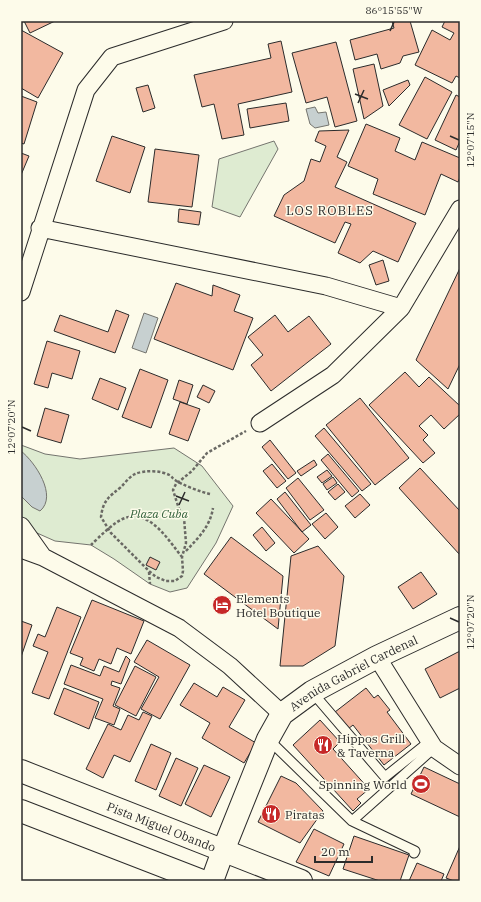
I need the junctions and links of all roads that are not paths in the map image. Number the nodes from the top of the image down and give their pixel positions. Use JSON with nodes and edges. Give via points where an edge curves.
{"nodes":[{"id":1,"x":224,"y":21,"type":"edge"},
{"id":2,"x":460,"y":209,"type":"edge"},
{"id":3,"x":40,"y":228,"type":"junction"},
{"id":4,"x":21,"y":292,"type":"edge"},
{"id":5,"x":401,"y":308,"type":"junction"},
{"id":6,"x":260,"y":423,"type":"road end"},
{"id":7,"x":21,"y":526,"type":"edge"},
{"id":8,"x":21,"y":549,"type":"edge"},
{"id":9,"x":43,"y":557,"type":"junction"},
{"id":10,"x":460,"y":618,"type":"edge"},
{"id":11,"x":377,"y":657,"type":"junction"},
{"id":12,"x":312,"y":692,"type":"junction"},
{"id":13,"x":282,"y":714,"type":"junction"},
{"id":14,"x":268,"y":739,"type":"junction"},
{"id":15,"x":432,"y":744,"type":"junction"},
{"id":16,"x":460,"y":766,"type":"edge"},
{"id":17,"x":21,"y":771,"type":"edge"},
{"id":18,"x":21,"y":811,"type":"edge"},
{"id":19,"x":352,"y":822,"type":"junction"},
{"id":20,"x":223,"y":851,"type":"junction"},
{"id":21,"x":414,"y":853,"type":"dead end"},
{"id":22,"x":202,"y":881,"type":"edge"},
{"id":23,"x":212,"y":881,"type":"edge"},
{"id":24,"x":301,"y":881,"type":"edge"}],
"edges":[{"from":1,"to":3,"type":"street","via":[[112,57],[86,90]]},
{"from":2,"to":5,"type":"street"},
{"from":3,"to":4,"type":"street"},
{"from":3,"to":5,"type":"street","via":[[326,286]]},
{"from":5,"to":6,"type":"street","via":[[333,376]]},
{"from":7,"to":9,"type":"street"},
{"from":8,"to":9,"type":"street"},
{"from":9,"to":13,"type":"street","via":[[179,628],[230,666]]},
{"from":10,"to":11,"type":"main road","name":"Avenida Gabriel Cardenal"},
{"from":11,"to":12,"type":"main road","name":"Avenida Gabriel Cardenal"},
{"from":11,"to":15,"type":"street"},
{"from":12,"to":13,"type":"main road","name":"Avenida Gabriel Cardenal"},
{"from":12,"to":15,"type":"lane","via":[[385,778]]},
{"from":13,"to":14,"type":"main road","name":"Avenida Gabriel Cardenal"},
{"from":14,"to":19,"type":"lane"},
{"from":14,"to":20,"type":"main road","name":"Avenida Gabriel Cardenal"},
{"from":15,"to":16,"type":"street"},
{"from":15,"to":19,"type":"lane"},
{"from":17,"to":20,"type":"main road","name":"Pista Miguel Obando"},
{"from":18,"to":22,"type":"main road"},
{"from":19,"to":21,"type":"lane","via":[[415,851]]},
{"from":20,"to":23,"type":"main road","name":"Avenida Gabriel Cardenal"},
{"from":20,"to":24,"type":"main road","name":"Pista Miguel Obando"}]}
